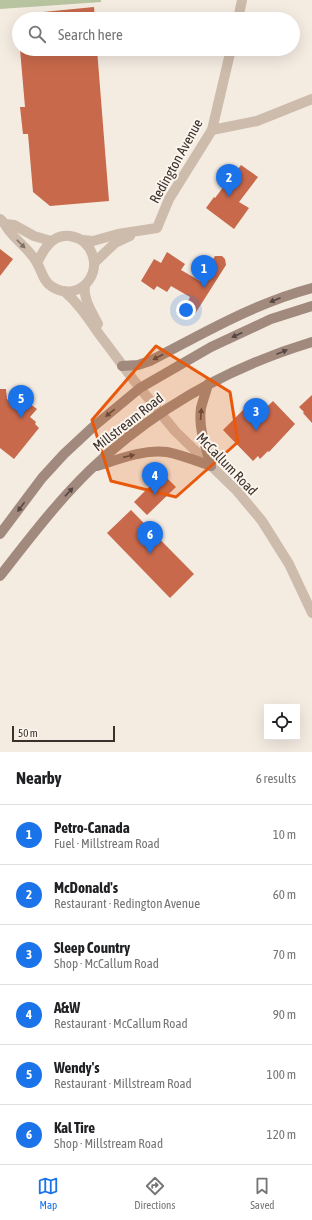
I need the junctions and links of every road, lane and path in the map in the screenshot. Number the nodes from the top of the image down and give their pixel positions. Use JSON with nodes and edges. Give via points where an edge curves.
{"nodes":[{"id":1,"x":242,"y":0,"type":"edge"},
{"id":2,"x":239,"y":12,"type":"edge"},
{"id":3,"x":229,"y":56,"type":"edge"},
{"id":4,"x":312,"y":99,"type":"edge"},
{"id":5,"x":212,"y":130,"type":"junction"},
{"id":6,"x":3,"y":221,"type":"edge"},
{"id":7,"x":145,"y":230,"type":"junction"},
{"id":8,"x":82,"y":240,"type":"junction"},
{"id":9,"x":51,"y":241,"type":"junction"},
{"id":10,"x":95,"y":262,"type":"junction"},
{"id":11,"x":37,"y":263,"type":"junction"},
{"id":12,"x":85,"y":286,"type":"junction"},
{"id":13,"x":312,"y":288,"type":"edge"},
{"id":14,"x":64,"y":291,"type":"junction"},
{"id":15,"x":312,"y":306,"type":"edge"},
{"id":16,"x":312,"y":342,"type":"edge"},
{"id":17,"x":107,"y":344,"type":"junction"},
{"id":18,"x":122,"y":366,"type":"junction"},
{"id":19,"x":208,"y":384,"type":"junction"},
{"id":20,"x":140,"y":388,"type":"junction"},
{"id":21,"x":160,"y":412,"type":"junction"},
{"id":22,"x":211,"y":466,"type":"junction"},
{"id":23,"x":92,"y":468,"type":"junction"},
{"id":24,"x":0,"y":534,"type":"edge"},
{"id":25,"x":0,"y":576,"type":"edge"},
{"id":26,"x":312,"y":613,"type":"edge"}],
"edges":[{"from":1,"to":2,"type":"street"},
{"from":3,"to":5,"type":"street","name":"Redington Avenue"},
{"from":4,"to":5,"type":"street","via":[[257,121]]},
{"from":5,"to":7,"type":"street","name":"Redington Avenue","via":[[169,199],[157,228]]},
{"from":6,"to":9,"type":"street"},
{"from":6,"to":11,"type":"street","one_way":true},
{"from":7,"to":8,"type":"street","name":"Redington Avenue","via":[[93,241]]},
{"from":7,"to":10,"type":"street","name":"Redington Avenue","via":[[115,243]]},
{"from":8,"to":9,"type":"street","via":[[66,236]]},
{"from":8,"to":10,"type":"street","via":[[91,249]]},
{"from":9,"to":11,"type":"street"},
{"from":10,"to":12,"type":"street","via":[[91,279]]},
{"from":11,"to":14,"type":"street","via":[[50,286]]},
{"from":12,"to":14,"type":"street","via":[[75,291]]},
{"from":12,"to":17,"type":"street","name":"McCallum Road","via":[[87,300]]},
{"from":13,"to":18,"type":"main road","one_way":true,"via":[[231,319],[150,361]]},
{"from":14,"to":17,"type":"street","name":"McCallum Road"},
{"from":15,"to":20,"type":"main road","name":"Millstream Road","one_way":true,"via":[[271,319],[210,347]]},
{"from":19,"to":16,"type":"main road","name":"Millstream Road","one_way":true,"via":[[288,349]]},
{"from":17,"to":18,"type":"street","name":"McCallum Road"},
{"from":18,"to":20,"type":"street","name":"McCallum Road"},
{"from":19,"to":21,"type":"main road","name":"Millstream Road"},
{"from":22,"to":19,"type":"main road","one_way":true,"via":[[200,421]]},
{"from":20,"to":21,"type":"street","name":"McCallum Road"},
{"from":20,"to":24,"type":"main road","name":"Millstream Road","one_way":true,"via":[[93,426],[64,454],[42,478]]},
{"from":21,"to":22,"type":"street","name":"McCallum Road"},
{"from":21,"to":23,"type":"main road","name":"Millstream Road"},
{"from":23,"to":22,"type":"main road","one_way":true,"via":[[126,456],[155,451],[168,452]]},
{"from":22,"to":26,"type":"street","name":"McCallum Road","via":[[237,491],[262,521],[289,564]]},
{"from":25,"to":23,"type":"main road","name":"Millstream Road","one_way":true,"via":[[37,528]]}]}
